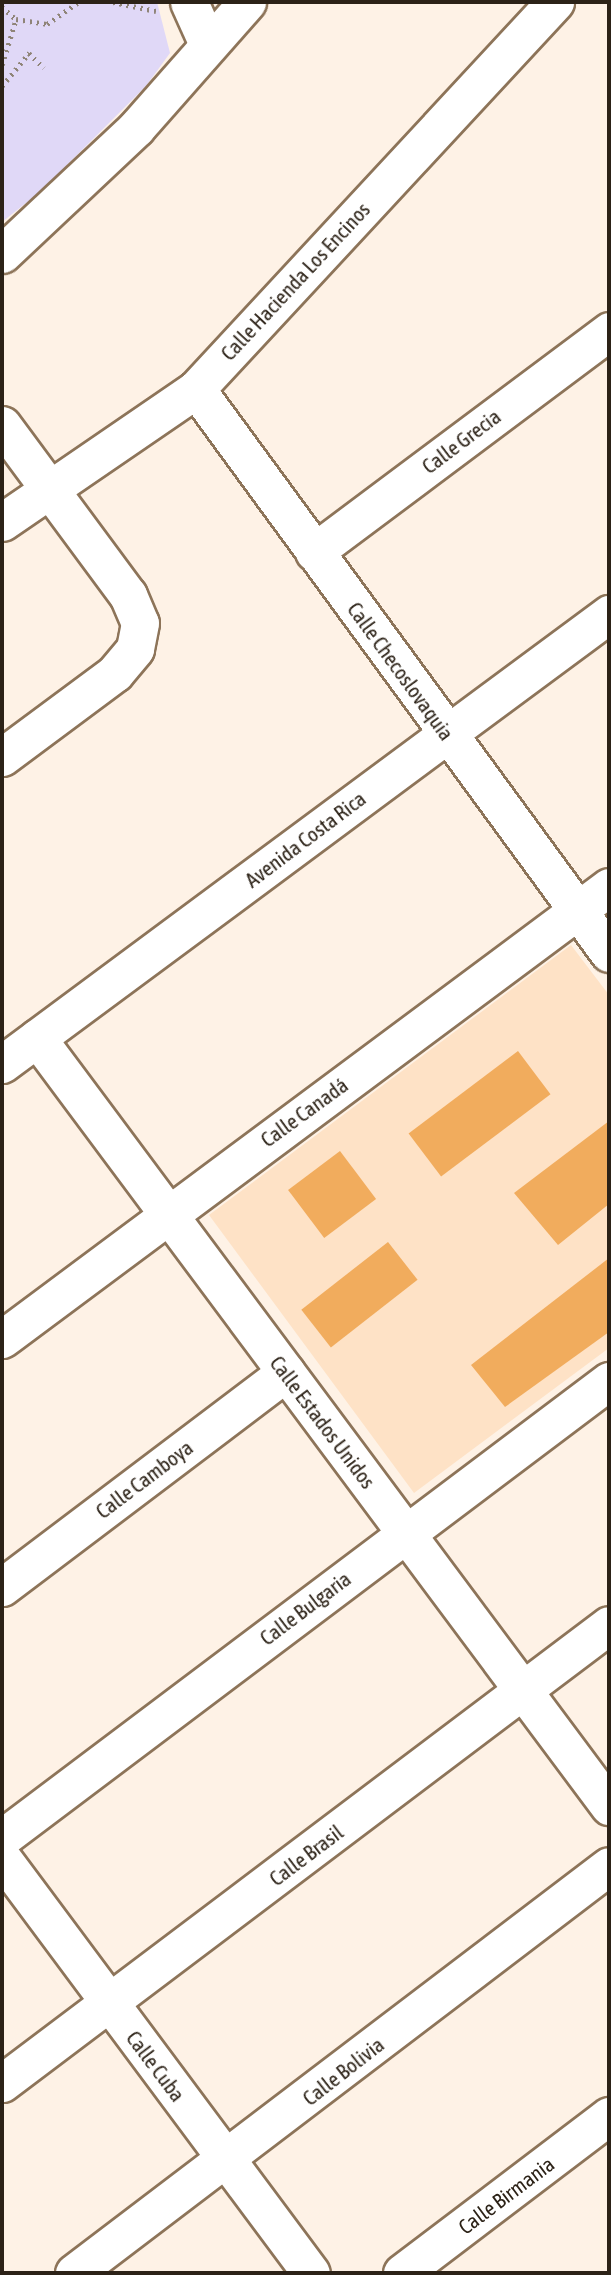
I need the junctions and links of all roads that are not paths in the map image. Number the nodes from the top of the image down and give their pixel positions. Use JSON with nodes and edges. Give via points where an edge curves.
{"nodes":[{"id":1,"x":247,"y":2,"type":"edge"},
{"id":2,"x":555,"y":2,"type":"edge"},
{"id":3,"x":175,"y":7,"type":"edge"},
{"id":4,"x":207,"y":42,"type":"junction"},
{"id":5,"x":2,"y":254,"type":"edge"},
{"id":6,"x":609,"y":331,"type":"edge"},
{"id":7,"x":196,"y":389,"type":"junction"},
{"id":8,"x":2,"y":425,"type":"edge"},
{"id":9,"x":50,"y":487,"type":"junction"},
{"id":10,"x":2,"y":522,"type":"edge"},
{"id":11,"x":314,"y":552,"type":"junction"},
{"id":12,"x":609,"y":614,"type":"edge"},
{"id":13,"x":447,"y":734,"type":"junction"},
{"id":14,"x":2,"y":757,"type":"edge"},
{"id":15,"x":609,"y":887,"type":"edge"},
{"id":16,"x":578,"y":911,"type":"junction"},
{"id":17,"x":609,"y":953,"type":"edge"},
{"id":18,"x":37,"y":1038,"type":"junction"},
{"id":19,"x":2,"y":1064,"type":"edge"},
{"id":20,"x":166,"y":1214,"type":"junction"},
{"id":21,"x":2,"y":1339,"type":"edge"},
{"id":22,"x":286,"y":1372,"type":"junction"},
{"id":23,"x":609,"y":1381,"type":"edge"},
{"id":24,"x":406,"y":1532,"type":"junction"},
{"id":25,"x":2,"y":1587,"type":"edge"},
{"id":26,"x":609,"y":1625,"type":"edge"},
{"id":27,"x":524,"y":1689,"type":"junction"},
{"id":28,"x":609,"y":1806,"type":"edge"},
{"id":29,"x":2,"y":1838,"type":"edge"},
{"id":30,"x":2,"y":1858,"type":"edge"},
{"id":31,"x":609,"y":1866,"type":"edge"},
{"id":32,"x":110,"y":2005,"type":"junction"},
{"id":33,"x":2,"y":2082,"type":"edge"},
{"id":34,"x":609,"y":2116,"type":"edge"},
{"id":35,"x":226,"y":2161,"type":"junction"},
{"id":36,"x":74,"y":2273,"type":"edge"},
{"id":37,"x":311,"y":2273,"type":"edge"},
{"id":38,"x":402,"y":2273,"type":"edge"}],
"edges":[{"from":1,"to":4,"type":"street"},
{"from":2,"to":7,"type":"street","name":"Calle Hacienda Los Encinos"},
{"from":3,"to":4,"type":"street"},
{"from":4,"to":5,"type":"street","via":[[136,128]]},
{"from":6,"to":11,"type":"street","name":"Calle Grecia"},
{"from":7,"to":9,"type":"street","name":"Calle Hacienda Los Encinos"},
{"from":7,"to":11,"type":"street","name":"Calle Checoslovaquia"},
{"from":8,"to":9,"type":"street"},
{"from":9,"to":10,"type":"street","name":"Calle Hacienda Los Encinos"},
{"from":9,"to":14,"type":"street","via":[[128,596],[140,623],[135,649],[115,673]]},
{"from":11,"to":13,"type":"street","name":"Calle Checoslovaquia"},
{"from":12,"to":13,"type":"street","name":"Avenida Costa Rica"},
{"from":13,"to":16,"type":"street","name":"Calle Checoslovaquia"},
{"from":13,"to":18,"type":"street","name":"Avenida Costa Rica"},
{"from":15,"to":16,"type":"street","name":"Calle Canadá"},
{"from":16,"to":17,"type":"street","name":"Calle Checoslovaquia"},
{"from":16,"to":20,"type":"street","name":"Calle Canadá"},
{"from":18,"to":19,"type":"street","name":"Avenida Costa Rica"},
{"from":18,"to":20,"type":"street","name":"Calle Estados Unidos"},
{"from":20,"to":21,"type":"street","name":"Calle Canadá"},
{"from":20,"to":22,"type":"street","name":"Calle Estados Unidos"},
{"from":22,"to":24,"type":"street","name":"Calle Estados Unidos"},
{"from":22,"to":25,"type":"street","name":"Calle Camboya"},
{"from":23,"to":24,"type":"street","name":"Calle Bulgaria"},
{"from":24,"to":27,"type":"street","name":"Calle Estados Unidos"},
{"from":24,"to":29,"type":"street","name":"Calle Bulgaria"},
{"from":26,"to":27,"type":"street","name":"Calle Brasil"},
{"from":27,"to":28,"type":"street","name":"Calle Estados Unidos"},
{"from":27,"to":32,"type":"street","name":"Calle Brasil"},
{"from":30,"to":32,"type":"street","name":"Calle Cuba"},
{"from":31,"to":35,"type":"street","name":"Calle Bolivia"},
{"from":32,"to":33,"type":"street","name":"Calle Brasil"},
{"from":32,"to":35,"type":"street","name":"Calle Cuba"},
{"from":34,"to":38,"type":"street","name":"Calle Birmania"},
{"from":35,"to":36,"type":"street","name":"Calle Bolivia"},
{"from":35,"to":37,"type":"street","name":"Calle Cuba"}]}
